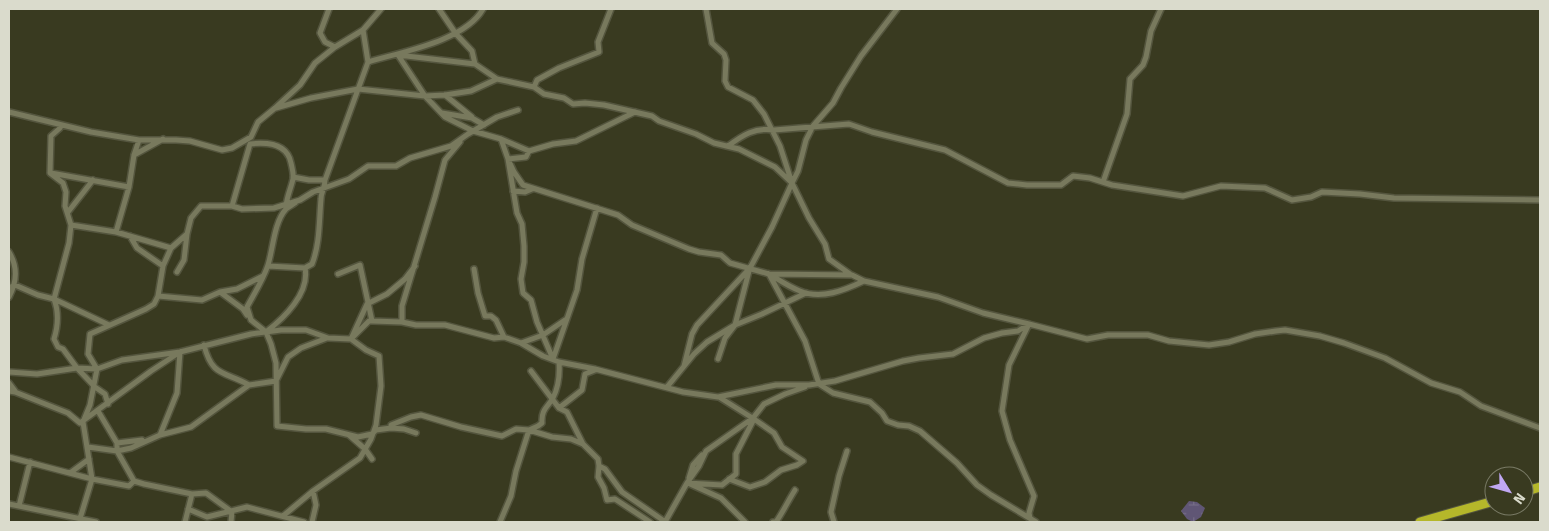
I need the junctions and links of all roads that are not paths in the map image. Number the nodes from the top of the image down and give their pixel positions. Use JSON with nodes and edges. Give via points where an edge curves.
{"nodes":[{"id":1,"x":329,"y":9,"type":"edge"},
{"id":2,"x":381,"y":9,"type":"edge"},
{"id":3,"x":439,"y":9,"type":"edge"},
{"id":4,"x":483,"y":9,"type":"edge"},
{"id":5,"x":611,"y":9,"type":"edge"},
{"id":6,"x":706,"y":9,"type":"edge"},
{"id":7,"x":897,"y":9,"type":"edge"},
{"id":8,"x":1160,"y":9,"type":"edge"},
{"id":9,"x":363,"y":30,"type":"junction"},
{"id":10,"x":456,"y":34,"type":"junction"},
{"id":11,"x":336,"y":47,"type":"junction"},
{"id":12,"x":398,"y":55,"type":"junction"},
{"id":13,"x":368,"y":62,"type":"junction"},
{"id":14,"x":475,"y":64,"type":"junction"},
{"id":15,"x":497,"y":79,"type":"junction"},
{"id":16,"x":534,"y":87,"type":"junction"},
{"id":17,"x":358,"y":89,"type":"junction"},
{"id":18,"x":445,"y":95,"type":"junction"},
{"id":19,"x":425,"y":96,"type":"junction"},
{"id":20,"x":276,"y":108,"type":"junction"},
{"id":21,"x":518,"y":110,"type":"dead end"},
{"id":22,"x":9,"y":112,"type":"edge"},
{"id":23,"x":441,"y":112,"type":"junction"},
{"id":24,"x":635,"y":112,"type":"junction"},
{"id":25,"x":472,"y":118,"type":"junction"},
{"id":26,"x":484,"y":125,"type":"junction"},
{"id":27,"x":814,"y":126,"type":"junction"},
{"id":28,"x":60,"y":128,"type":"dead end"},
{"id":29,"x":774,"y":130,"type":"junction"},
{"id":30,"x":473,"y":131,"type":"junction"},
{"id":31,"x":251,"y":137,"type":"junction"},
{"id":32,"x":163,"y":139,"type":"junction"},
{"id":33,"x":462,"y":139,"type":"junction"},
{"id":34,"x":501,"y":139,"type":"junction"},
{"id":35,"x":139,"y":140,"type":"junction"},
{"id":36,"x":250,"y":144,"type":"junction"},
{"id":37,"x":728,"y":146,"type":"junction"},
{"id":38,"x":529,"y":151,"type":"junction"},
{"id":39,"x":134,"y":155,"type":"junction"},
{"id":40,"x":508,"y":159,"type":"junction"},
{"id":41,"x":50,"y":173,"type":"junction"},
{"id":42,"x":293,"y":177,"type":"junction"},
{"id":43,"x":93,"y":180,"type":"junction"},
{"id":44,"x":325,"y":180,"type":"junction"},
{"id":45,"x":1103,"y":182,"type":"junction"},
{"id":46,"x":792,"y":183,"type":"junction"},
{"id":47,"x":129,"y":187,"type":"junction"},
{"id":48,"x":325,"y":187,"type":"junction"},
{"id":49,"x":533,"y":188,"type":"junction"},
{"id":50,"x":513,"y":191,"type":"junction"},
{"id":51,"x":1540,"y":200,"type":"edge"},
{"id":52,"x":232,"y":206,"type":"junction"},
{"id":53,"x":286,"y":206,"type":"junction"},
{"id":54,"x":597,"y":208,"type":"junction"},
{"id":55,"x":68,"y":212,"type":"junction"},
{"id":56,"x":71,"y":225,"type":"junction"},
{"id":57,"x":116,"y":232,"type":"junction"},
{"id":58,"x":187,"y":234,"type":"junction"},
{"id":59,"x":130,"y":236,"type":"junction"},
{"id":60,"x":170,"y":248,"type":"junction"},
{"id":61,"x":9,"y":252,"type":"edge"},
{"id":62,"x":163,"y":266,"type":"junction"},
{"id":63,"x":268,"y":266,"type":"junction"},
{"id":64,"x":415,"y":266,"type":"junction"},
{"id":65,"x":305,"y":268,"type":"junction"},
{"id":66,"x":750,"y":268,"type":"junction"},
{"id":67,"x":474,"y":269,"type":"dead end"},
{"id":68,"x":177,"y":272,"type":"dead end"},
{"id":69,"x":338,"y":274,"type":"dead end"},
{"id":70,"x":769,"y":274,"type":"junction"},
{"id":71,"x":852,"y":275,"type":"junction"},
{"id":72,"x":262,"y":276,"type":"junction"},
{"id":73,"x":864,"y":281,"type":"junction"},
{"id":74,"x":15,"y":285,"type":"junction"},
{"id":75,"x":9,"y":288,"type":"edge"},
{"id":76,"x":220,"y":292,"type":"junction"},
{"id":77,"x":806,"y":293,"type":"junction"},
{"id":78,"x":158,"y":296,"type":"junction"},
{"id":79,"x":9,"y":297,"type":"edge"},
{"id":80,"x":54,"y":299,"type":"junction"},
{"id":81,"x":786,"y":303,"type":"junction"},
{"id":82,"x":367,"y":304,"type":"junction"},
{"id":83,"x":251,"y":320,"type":"junction"},
{"id":84,"x":566,"y":320,"type":"junction"},
{"id":85,"x":372,"y":321,"type":"junction"},
{"id":86,"x":402,"y":322,"type":"junction"},
{"id":87,"x":1029,"y":324,"type":"junction"},
{"id":88,"x":109,"y":325,"type":"junction"},
{"id":89,"x":735,"y":325,"type":"junction"},
{"id":90,"x":266,"y":332,"type":"junction"},
{"id":91,"x":543,"y":335,"type":"junction"},
{"id":92,"x":504,"y":337,"type":"junction"},
{"id":93,"x":328,"y":338,"type":"junction"},
{"id":94,"x":351,"y":339,"type":"junction"},
{"id":95,"x":521,"y":343,"type":"junction"},
{"id":96,"x":204,"y":345,"type":"junction"},
{"id":97,"x":180,"y":352,"type":"junction"},
{"id":98,"x":553,"y":359,"type":"junction"},
{"id":99,"x":718,"y":359,"type":"dead end"},
{"id":100,"x":559,"y":362,"type":"junction"},
{"id":101,"x":684,"y":366,"type":"junction"},
{"id":102,"x":77,"y":368,"type":"junction"},
{"id":103,"x":97,"y":369,"type":"junction"},
{"id":104,"x":595,"y":369,"type":"junction"},
{"id":105,"x":531,"y":371,"type":"dead end"},
{"id":106,"x":9,"y":372,"type":"edge"},
{"id":107,"x":276,"y":381,"type":"junction"},
{"id":108,"x":9,"y":383,"type":"edge"},
{"id":109,"x":819,"y":384,"type":"junction"},
{"id":110,"x":249,"y":385,"type":"junction"},
{"id":111,"x":809,"y":385,"type":"junction"},
{"id":112,"x":95,"y":387,"type":"junction"},
{"id":113,"x":667,"y":387,"type":"junction"},
{"id":114,"x":9,"y":391,"type":"edge"},
{"id":115,"x":15,"y":392,"type":"junction"},
{"id":116,"x":718,"y":397,"type":"junction"},
{"id":117,"x":552,"y":399,"type":"junction"},
{"id":118,"x":108,"y":404,"type":"junction"},
{"id":119,"x":559,"y":408,"type":"junction"},
{"id":120,"x":98,"y":411,"type":"junction"},
{"id":121,"x":754,"y":419,"type":"junction"},
{"id":122,"x":83,"y":422,"type":"junction"},
{"id":123,"x":391,"y":428,"type":"junction"},
{"id":124,"x":1540,"y":428,"type":"edge"},
{"id":125,"x":529,"y":430,"type":"junction"},
{"id":126,"x":416,"y":433,"type":"dead end"},
{"id":127,"x":160,"y":434,"type":"junction"},
{"id":128,"x":346,"y":434,"type":"junction"},
{"id":129,"x":372,"y":434,"type":"junction"},
{"id":130,"x":145,"y":440,"type":"junction"},
{"id":131,"x":117,"y":443,"type":"junction"},
{"id":132,"x":583,"y":444,"type":"junction"},
{"id":133,"x":88,"y":447,"type":"junction"},
{"id":134,"x":364,"y":449,"type":"junction"},
{"id":135,"x":117,"y":451,"type":"junction"},
{"id":136,"x":847,"y":452,"type":"dead end"},
{"id":137,"x":9,"y":457,"type":"edge"},
{"id":138,"x":360,"y":458,"type":"junction"},
{"id":139,"x":89,"y":459,"type":"junction"},
{"id":140,"x":30,"y":462,"type":"junction"},
{"id":141,"x":599,"y":466,"type":"junction"},
{"id":142,"x":70,"y":473,"type":"junction"},
{"id":143,"x":92,"y":479,"type":"junction"},
{"id":144,"x":729,"y":479,"type":"junction"},
{"id":145,"x":134,"y":481,"type":"junction"},
{"id":146,"x":687,"y":483,"type":"junction"},
{"id":147,"x":795,"y":490,"type":"dead end"},
{"id":148,"x":313,"y":491,"type":"junction"},
{"id":149,"x":192,"y":494,"type":"junction"},
{"id":150,"x":9,"y":504,"type":"edge"},
{"id":151,"x":1484,"y":504,"type":"edge"},
{"id":152,"x":19,"y":506,"type":"junction"},
{"id":153,"x":188,"y":509,"type":"junction"},
{"id":154,"x":232,"y":512,"type":"junction"},
{"id":155,"x":283,"y":516,"type":"junction"},
{"id":156,"x":1030,"y":518,"type":"junction"},
{"id":157,"x":79,"y":521,"type":"edge"},
{"id":158,"x":96,"y":522,"type":"edge"},
{"id":159,"x":185,"y":522,"type":"edge"},
{"id":160,"x":231,"y":522,"type":"edge"},
{"id":161,"x":304,"y":522,"type":"edge"},
{"id":162,"x":312,"y":522,"type":"edge"},
{"id":163,"x":500,"y":522,"type":"edge"},
{"id":164,"x":650,"y":522,"type":"edge"},
{"id":165,"x":664,"y":522,"type":"edge"},
{"id":166,"x":745,"y":522,"type":"edge"},
{"id":167,"x":772,"y":522,"type":"edge"},
{"id":168,"x":834,"y":522,"type":"edge"},
{"id":169,"x":1036,"y":522,"type":"edge"},
{"id":170,"x":1420,"y":522,"type":"edge"}],
"edges":[{"from":1,"to":11,"type":"street","via":[[320,33],[325,42]]},
{"from":2,"to":9,"type":"street"},
{"from":3,"to":10,"type":"street"},
{"from":4,"to":10,"type":"street"},
{"from":5,"to":16,"type":"street","via":[[598,42],[599,52],[559,68],[537,80]]},
{"from":6,"to":29,"type":"street","via":[[712,43],[726,60],[725,81],[728,87],[753,100]]},
{"from":7,"to":27,"type":"street"},
{"from":8,"to":45,"type":"street","via":[[1143,65],[1130,79],[1127,114]]},
{"from":9,"to":11,"type":"street"},
{"from":9,"to":13,"type":"street"},
{"from":10,"to":12,"type":"street"},
{"from":10,"to":14,"type":"street","via":[[472,51]]},
{"from":11,"to":20,"type":"street","via":[[315,63],[300,85]]},
{"from":12,"to":13,"type":"street"},
{"from":12,"to":14,"type":"street"},
{"from":12,"to":19,"type":"street"},
{"from":13,"to":17,"type":"street"},
{"from":14,"to":15,"type":"street"},
{"from":15,"to":16,"type":"street"},
{"from":15,"to":18,"type":"street","via":[[471,91]]},
{"from":16,"to":24,"type":"street","via":[[573,104],[585,103]]},
{"from":17,"to":19,"type":"street"},
{"from":17,"to":20,"type":"street"},
{"from":17,"to":44,"type":"street"},
{"from":18,"to":19,"type":"street"},
{"from":18,"to":25,"type":"street"},
{"from":19,"to":23,"type":"street"},
{"from":20,"to":31,"type":"street","via":[[258,122]]},
{"from":21,"to":26,"type":"street"},
{"from":22,"to":35,"type":"street"},
{"from":23,"to":25,"type":"street"},
{"from":23,"to":30,"type":"street"},
{"from":24,"to":37,"type":"street"},
{"from":24,"to":38,"type":"street","via":[[576,141]]},
{"from":25,"to":26,"type":"street"},
{"from":26,"to":30,"type":"street"},
{"from":27,"to":29,"type":"street"},
{"from":27,"to":45,"type":"street","via":[[849,124],[945,150],[1008,183],[1062,185],[1073,176]]},
{"from":27,"to":46,"type":"street"},
{"from":28,"to":41,"type":"street","via":[[51,136]]},
{"from":29,"to":37,"type":"street","via":[[762,128],[744,134]]},
{"from":29,"to":46,"type":"street"},
{"from":30,"to":33,"type":"street"},
{"from":30,"to":34,"type":"street"},
{"from":31,"to":32,"type":"street","via":[[222,150],[190,141]]},
{"from":31,"to":36,"type":"street"},
{"from":32,"to":35,"type":"street"},
{"from":32,"to":39,"type":"street"},
{"from":33,"to":48,"type":"street","via":[[396,166],[368,166]]},
{"from":33,"to":64,"type":"street","via":[[445,160]]},
{"from":34,"to":38,"type":"street"},
{"from":34,"to":40,"type":"street"},
{"from":35,"to":39,"type":"street"},
{"from":36,"to":42,"type":"street","via":[[275,144],[282,148],[289,156]]},
{"from":36,"to":52,"type":"street"},
{"from":37,"to":46,"type":"street","via":[[775,167]]},
{"from":38,"to":40,"type":"street","via":[[526,157]]},
{"from":39,"to":47,"type":"street"},
{"from":40,"to":49,"type":"street","via":[[522,185]]},
{"from":40,"to":50,"type":"street"},
{"from":41,"to":43,"type":"street"},
{"from":41,"to":55,"type":"street","via":[[62,183]]},
{"from":42,"to":44,"type":"street"},
{"from":42,"to":53,"type":"street"},
{"from":43,"to":47,"type":"street"},
{"from":43,"to":55,"type":"street"},
{"from":44,"to":48,"type":"street"},
{"from":45,"to":51,"type":"street","via":[[1183,196],[1221,186],[1265,188],[1292,200],[1322,192],[1394,198]]},
{"from":46,"to":66,"type":"street"},
{"from":46,"to":71,"type":"street","via":[[825,244],[829,259]]},
{"from":47,"to":57,"type":"street"},
{"from":48,"to":53,"type":"street"},
{"from":48,"to":65,"type":"street","via":[[314,259]]},
{"from":49,"to":50,"type":"street","via":[[525,192]]},
{"from":49,"to":54,"type":"street"},
{"from":50,"to":91,"type":"street","via":[[522,224],[523,293],[531,300]]},
{"from":52,"to":53,"type":"street","via":[[242,209]]},
{"from":52,"to":58,"type":"street","via":[[201,206],[191,218]]},
{"from":53,"to":63,"type":"street"},
{"from":54,"to":66,"type":"street","via":[[689,249],[721,255],[730,263]]},
{"from":54,"to":84,"type":"street","via":[[577,290]]},
{"from":55,"to":56,"type":"street"},
{"from":56,"to":57,"type":"street"},
{"from":56,"to":80,"type":"street"},
{"from":57,"to":59,"type":"street"},
{"from":58,"to":60,"type":"street"},
{"from":58,"to":68,"type":"street","via":[[184,260]]},
{"from":59,"to":60,"type":"street"},
{"from":59,"to":62,"type":"street","via":[[137,248]]},
{"from":60,"to":62,"type":"street"},
{"from":61,"to":74,"type":"street","via":[[15,263]]},
{"from":62,"to":78,"type":"street"},
{"from":63,"to":65,"type":"street"},
{"from":63,"to":72,"type":"street"},
{"from":64,"to":82,"type":"street","via":[[388,294]]},
{"from":64,"to":86,"type":"street","via":[[402,306]]},
{"from":65,"to":90,"type":"street","via":[[306,277],[296,301],[283,319]]},
{"from":66,"to":70,"type":"street"},
{"from":66,"to":89,"type":"street"},
{"from":66,"to":101,"type":"street","via":[[697,325]]},
{"from":67,"to":92,"type":"street","via":[[485,316],[496,320]]},
{"from":69,"to":82,"type":"street","via":[[360,265]]},
{"from":70,"to":71,"type":"street"},
{"from":70,"to":77,"type":"street"},
{"from":70,"to":81,"type":"street"},
{"from":71,"to":73,"type":"street"},
{"from":72,"to":76,"type":"street","via":[[237,289]]},
{"from":72,"to":83,"type":"street","via":[[247,307]]},
{"from":73,"to":77,"type":"street","via":[[837,292]]},
{"from":73,"to":87,"type":"street","via":[[938,297],[983,313]]},
{"from":74,"to":75,"type":"street"},
{"from":74,"to":79,"type":"street"},
{"from":74,"to":80,"type":"street"},
{"from":76,"to":78,"type":"street","via":[[202,300]]},
{"from":76,"to":83,"type":"street","via":[[243,309]]},
{"from":77,"to":81,"type":"street"},
{"from":78,"to":88,"type":"street","via":[[146,309]]},
{"from":80,"to":88,"type":"street"},
{"from":80,"to":102,"type":"street","via":[[58,318],[54,339]]},
{"from":81,"to":89,"type":"street"},
{"from":81,"to":109,"type":"street","via":[[805,341]]},
{"from":82,"to":85,"type":"street"},
{"from":82,"to":94,"type":"street"},
{"from":83,"to":90,"type":"street"},
{"from":84,"to":91,"type":"street"},
{"from":84,"to":98,"type":"street"},
{"from":85,"to":86,"type":"street"},
{"from":85,"to":94,"type":"street"},
{"from":86,"to":92,"type":"street","via":[[445,325],[494,338]]},
{"from":87,"to":109,"type":"street","via":[[1018,331],[984,338],[953,354],[911,360]]},
{"from":87,"to":124,"type":"street","via":[[1087,339],[1148,335],[1168,341],[1209,345],[1285,330],[1320,336],[1385,358],[1431,383],[1460,392],[1481,406]]},
{"from":87,"to":156,"type":"street","via":[[1009,365],[1002,411],[1010,440],[1034,496]]},
{"from":88,"to":103,"type":"street","via":[[90,334],[88,354]]},
{"from":89,"to":99,"type":"street","via":[[725,338]]},
{"from":89,"to":101,"type":"street","via":[[707,342]]},
{"from":90,"to":93,"type":"street","via":[[306,330]]},
{"from":90,"to":96,"type":"street"},
{"from":90,"to":107,"type":"street","via":[[276,363]]},
{"from":91,"to":95,"type":"street"},
{"from":91,"to":98,"type":"street"},
{"from":92,"to":95,"type":"street"},
{"from":93,"to":94,"type":"street"},
{"from":93,"to":107,"type":"street","via":[[301,348],[288,357]]},
{"from":94,"to":129,"type":"street","via":[[379,356],[381,386]]},
{"from":95,"to":98,"type":"street"},
{"from":96,"to":97,"type":"street"},
{"from":96,"to":110,"type":"street","via":[[208,360],[217,370]]},
{"from":97,"to":103,"type":"street","via":[[122,360]]},
{"from":97,"to":118,"type":"street"},
{"from":97,"to":127,"type":"street","via":[[176,393]]},
{"from":98,"to":100,"type":"street"},
{"from":100,"to":104,"type":"street"},
{"from":100,"to":117,"type":"street","via":[[559,379]]},
{"from":101,"to":113,"type":"street"},
{"from":102,"to":103,"type":"street"},
{"from":102,"to":106,"type":"street","via":[[37,374]]},
{"from":102,"to":112,"type":"street"},
{"from":103,"to":112,"type":"street"},
{"from":104,"to":113,"type":"street"},
{"from":104,"to":119,"type":"street","via":[[585,374],[582,390]]},
{"from":105,"to":117,"type":"street"},
{"from":107,"to":110,"type":"street"},
{"from":107,"to":128,"type":"street","via":[[278,426],[326,429]]},
{"from":108,"to":115,"type":"street"},
{"from":109,"to":111,"type":"street"},
{"from":109,"to":156,"type":"street","via":[[833,393],[870,402],[887,421],[920,431],[990,496]]},
{"from":110,"to":127,"type":"street","via":[[191,427]]},
{"from":111,"to":116,"type":"street","via":[[776,385]]},
{"from":111,"to":121,"type":"street","via":[[764,404]]},
{"from":112,"to":118,"type":"street","via":[[105,394]]},
{"from":112,"to":122,"type":"street"},
{"from":113,"to":116,"type":"street"},
{"from":114,"to":115,"type":"street"},
{"from":115,"to":122,"type":"street"},
{"from":116,"to":121,"type":"street"},
{"from":117,"to":119,"type":"street"},
{"from":117,"to":125,"type":"street","via":[[547,404],[542,422]]},
{"from":118,"to":120,"type":"street"},
{"from":119,"to":132,"type":"street","via":[[567,412]]},
{"from":120,"to":122,"type":"street"},
{"from":120,"to":131,"type":"street"},
{"from":121,"to":144,"type":"street","via":[[736,454],[736,474]]},
{"from":121,"to":144,"type":"street","via":[[774,433],[782,447],[802,461],[750,487]]},
{"from":121,"to":146,"type":"street","via":[[706,451],[693,465]]},
{"from":122,"to":133,"type":"street"},
{"from":123,"to":125,"type":"street","via":[[391,425],[411,417],[421,416],[502,436],[516,429]]},
{"from":123,"to":126,"type":"street"},
{"from":123,"to":129,"type":"street","via":[[376,430]]},
{"from":125,"to":132,"type":"street"},
{"from":125,"to":163,"type":"street","via":[[511,496]]},
{"from":127,"to":130,"type":"street"},
{"from":128,"to":129,"type":"street","via":[[358,437]]},
{"from":128,"to":134,"type":"street"},
{"from":129,"to":134,"type":"street"},
{"from":130,"to":131,"type":"street"},
{"from":130,"to":135,"type":"street"},
{"from":131,"to":135,"type":"street"},
{"from":132,"to":141,"type":"street","via":[[598,458]]},
{"from":133,"to":135,"type":"street"},
{"from":133,"to":139,"type":"street"},
{"from":134,"to":138,"type":"street"},
{"from":134,"to":138,"type":"street","via":[[372,459]]},
{"from":135,"to":145,"type":"street"},
{"from":136,"to":168,"type":"street","via":[[831,512]]},
{"from":137,"to":140,"type":"street"},
{"from":138,"to":148,"type":"street"},
{"from":139,"to":142,"type":"street"},
{"from":139,"to":143,"type":"street"},
{"from":140,"to":142,"type":"street"},
{"from":140,"to":152,"type":"street"},
{"from":141,"to":164,"type":"street","via":[[598,477],[607,500],[615,499]]},
{"from":141,"to":165,"type":"street","via":[[605,469],[622,492]]},
{"from":142,"to":143,"type":"street"},
{"from":143,"to":145,"type":"street","via":[[129,486]]},
{"from":143,"to":157,"type":"street"},
{"from":144,"to":146,"type":"street","via":[[722,485]]},
{"from":145,"to":149,"type":"street"},
{"from":146,"to":165,"type":"street"},
{"from":146,"to":166,"type":"street","via":[[721,498]]},
{"from":147,"to":167,"type":"street","via":[[776,522]]},
{"from":148,"to":155,"type":"street"},
{"from":148,"to":162,"type":"street","via":[[316,505]]},
{"from":149,"to":153,"type":"street"},
{"from":149,"to":154,"type":"street","via":[[206,493]]},
{"from":150,"to":152,"type":"street"},
{"from":151,"to":170,"type":"highway"},
{"from":152,"to":157,"type":"street"},
{"from":153,"to":154,"type":"street","via":[[207,517]]},
{"from":153,"to":159,"type":"street"},
{"from":154,"to":155,"type":"street","via":[[247,507]]},
{"from":154,"to":160,"type":"street"},
{"from":155,"to":161,"type":"street"},
{"from":156,"to":169,"type":"street"},
{"from":157,"to":158,"type":"street"}]}
